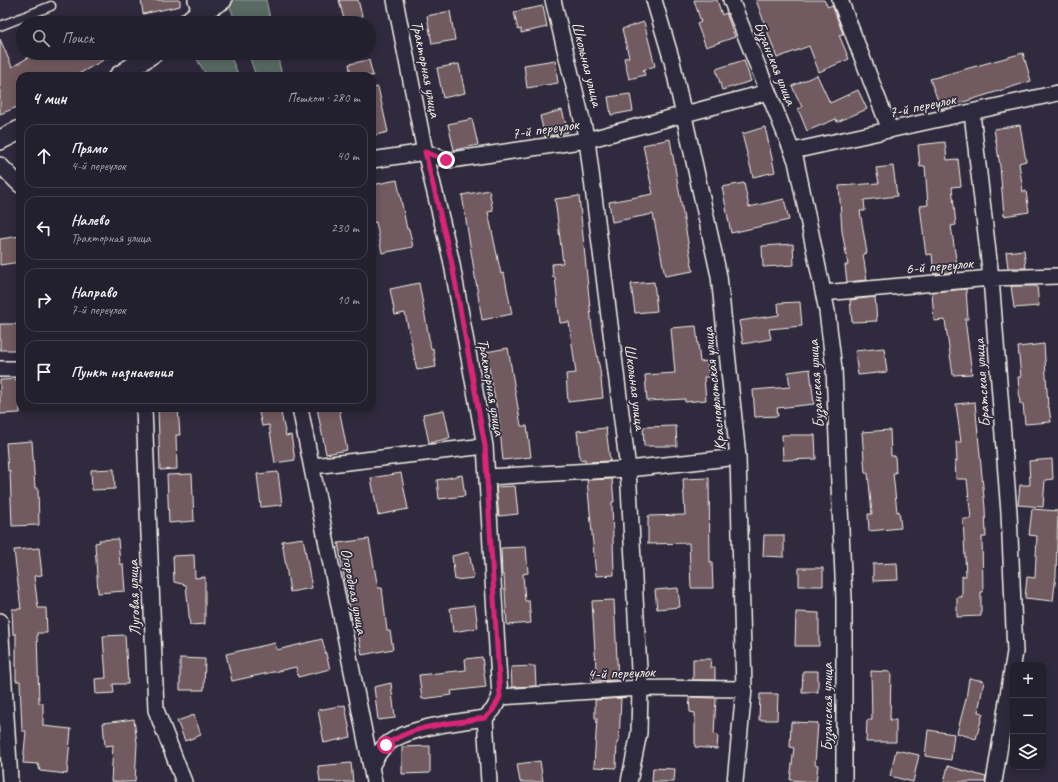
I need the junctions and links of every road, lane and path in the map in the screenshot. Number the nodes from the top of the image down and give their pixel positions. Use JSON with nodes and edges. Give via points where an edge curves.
{"nodes":[{"id":1,"x":222,"y":0,"type":"edge"},
{"id":2,"x":395,"y":0,"type":"edge"},
{"id":3,"x":553,"y":0,"type":"edge"},
{"id":4,"x":654,"y":0,"type":"edge"},
{"id":5,"x":731,"y":0,"type":"edge"},
{"id":6,"x":840,"y":0,"type":"edge"},
{"id":7,"x":51,"y":6,"type":"dead end"},
{"id":8,"x":194,"y":12,"type":"edge"},
{"id":9,"x":26,"y":16,"type":"edge"},
{"id":10,"x":16,"y":20,"type":"edge"},
{"id":11,"x":0,"y":26,"type":"edge"},
{"id":12,"x":142,"y":60,"type":"edge"},
{"id":13,"x":125,"y":72,"type":"edge"},
{"id":14,"x":768,"y":92,"type":"junction"},
{"id":15,"x":1058,"y":93,"type":"edge"},
{"id":16,"x":972,"y":113,"type":"junction"},
{"id":17,"x":684,"y":114,"type":"junction"},
{"id":18,"x":890,"y":130,"type":"junction"},
{"id":19,"x":16,"y":132,"type":"edge"},
{"id":20,"x":0,"y":140,"type":"edge"},
{"id":21,"x":588,"y":140,"type":"junction"},
{"id":22,"x":793,"y":151,"type":"junction"},
{"id":23,"x":425,"y":152,"type":"junction"},
{"id":24,"x":376,"y":159,"type":"edge"},
{"id":25,"x":0,"y":165,"type":"edge"},
{"id":26,"x":16,"y":181,"type":"edge"},
{"id":27,"x":1058,"y":276,"type":"edge"},
{"id":28,"x":991,"y":278,"type":"junction"},
{"id":29,"x":823,"y":293,"type":"junction"},
{"id":30,"x":0,"y":369,"type":"edge"},
{"id":31,"x":16,"y":369,"type":"edge"},
{"id":32,"x":144,"y":412,"type":"edge"},
{"id":33,"x":301,"y":412,"type":"edge"},
{"id":34,"x":485,"y":446,"type":"junction"},
{"id":35,"x":738,"y":457,"type":"junction"},
{"id":36,"x":313,"y":466,"type":"junction"},
{"id":37,"x":628,"y":469,"type":"junction"},
{"id":38,"x":487,"y":477,"type":"junction"},
{"id":39,"x":0,"y":621,"type":"edge"},
{"id":40,"x":640,"y":688,"type":"junction"},
{"id":41,"x":744,"y":689,"type":"junction"},
{"id":42,"x":500,"y":697,"type":"junction"},
{"id":43,"x":485,"y":718,"type":"junction"},
{"id":44,"x":371,"y":766,"type":"junction"},
{"id":45,"x":8,"y":780,"type":"edge"},
{"id":46,"x":184,"y":782,"type":"edge"},
{"id":47,"x":374,"y":782,"type":"edge"},
{"id":48,"x":489,"y":782,"type":"edge"},
{"id":49,"x":630,"y":782,"type":"edge"},
{"id":50,"x":735,"y":782,"type":"edge"},
{"id":51,"x":844,"y":782,"type":"edge"},
{"id":52,"x":994,"y":782,"type":"edge"}],
"edges":[{"from":1,"to":8,"type":"street"},
{"from":2,"to":23,"type":"street","name":"Тракторная улица"},
{"from":3,"to":21,"type":"street","name":"Школьная улица"},
{"from":4,"to":17,"type":"street","name":"Краснофлотская улица"},
{"from":5,"to":14,"type":"street","name":"Бузанская улица"},
{"from":6,"to":18,"type":"street"},
{"from":7,"to":9,"type":"lane"},
{"from":10,"to":11,"type":"lane"},
{"from":12,"to":13,"type":"street"},
{"from":14,"to":17,"type":"street","name":"7-й переулок"},
{"from":14,"to":22,"type":"street","name":"Бузанская улица"},
{"from":15,"to":16,"type":"street","name":"7-й переулок"},
{"from":16,"to":18,"type":"street","name":"7-й переулок"},
{"from":16,"to":28,"type":"street","name":"Братская улица"},
{"from":17,"to":21,"type":"street","name":"7-й переулок"},
{"from":17,"to":35,"type":"street","name":"Краснофлотская улица","via":[[719,276]]},
{"from":18,"to":22,"type":"street","name":"7-й переулок"},
{"from":19,"to":20,"type":"street"},
{"from":21,"to":23,"type":"street","name":"7-й переулок","via":[[452,160]]},
{"from":21,"to":37,"type":"street","name":"Школьная улица"},
{"from":22,"to":29,"type":"street","name":"Бузанская улица","via":[[803,188]]},
{"from":23,"to":24,"type":"street","name":"7-й переулок"},
{"from":23,"to":34,"type":"street","name":"Тракторная улица","via":[[451,259]]},
{"from":25,"to":26,"type":"street"},
{"from":27,"to":28,"type":"street","name":"6-й переулок"},
{"from":28,"to":29,"type":"street","name":"6-й переулок"},
{"from":28,"to":52,"type":"street","name":"Братская улица","via":[[1009,514],[1015,652]]},
{"from":29,"to":51,"type":"street","name":"Бузанская улица","via":[[834,369],[844,598]]},
{"from":30,"to":31,"type":"street"},
{"from":32,"to":46,"type":"street","name":"Луговая улица","via":[[156,710]]},
{"from":33,"to":36,"type":"street","name":"Огородная улица"},
{"from":34,"to":36,"type":"street"},
{"from":34,"to":38,"type":"street","name":"Тракторная улица"},
{"from":35,"to":37,"type":"street"},
{"from":35,"to":41,"type":"street","name":"Краснофлотская улица"},
{"from":36,"to":44,"type":"street","name":"Огородная улица"},
{"from":37,"to":38,"type":"street"},
{"from":37,"to":40,"type":"street","name":"Школьная улица"},
{"from":38,"to":42,"type":"street","name":"Тракторная улица"},
{"from":39,"to":45,"type":"street"},
{"from":40,"to":41,"type":"street","name":"4-й переулок"},
{"from":40,"to":42,"type":"street","name":"4-й переулок"},
{"from":40,"to":49,"type":"street","name":"Школьная улица","via":[[639,734]]},
{"from":41,"to":50,"type":"street","name":"Краснофлотская улица"},
{"from":42,"to":43,"type":"street"},
{"from":43,"to":44,"type":"street","via":[[419,730],[391,741],[381,750]]},
{"from":43,"to":48,"type":"street"},
{"from":44,"to":47,"type":"street","name":"Огородная улица"}]}
